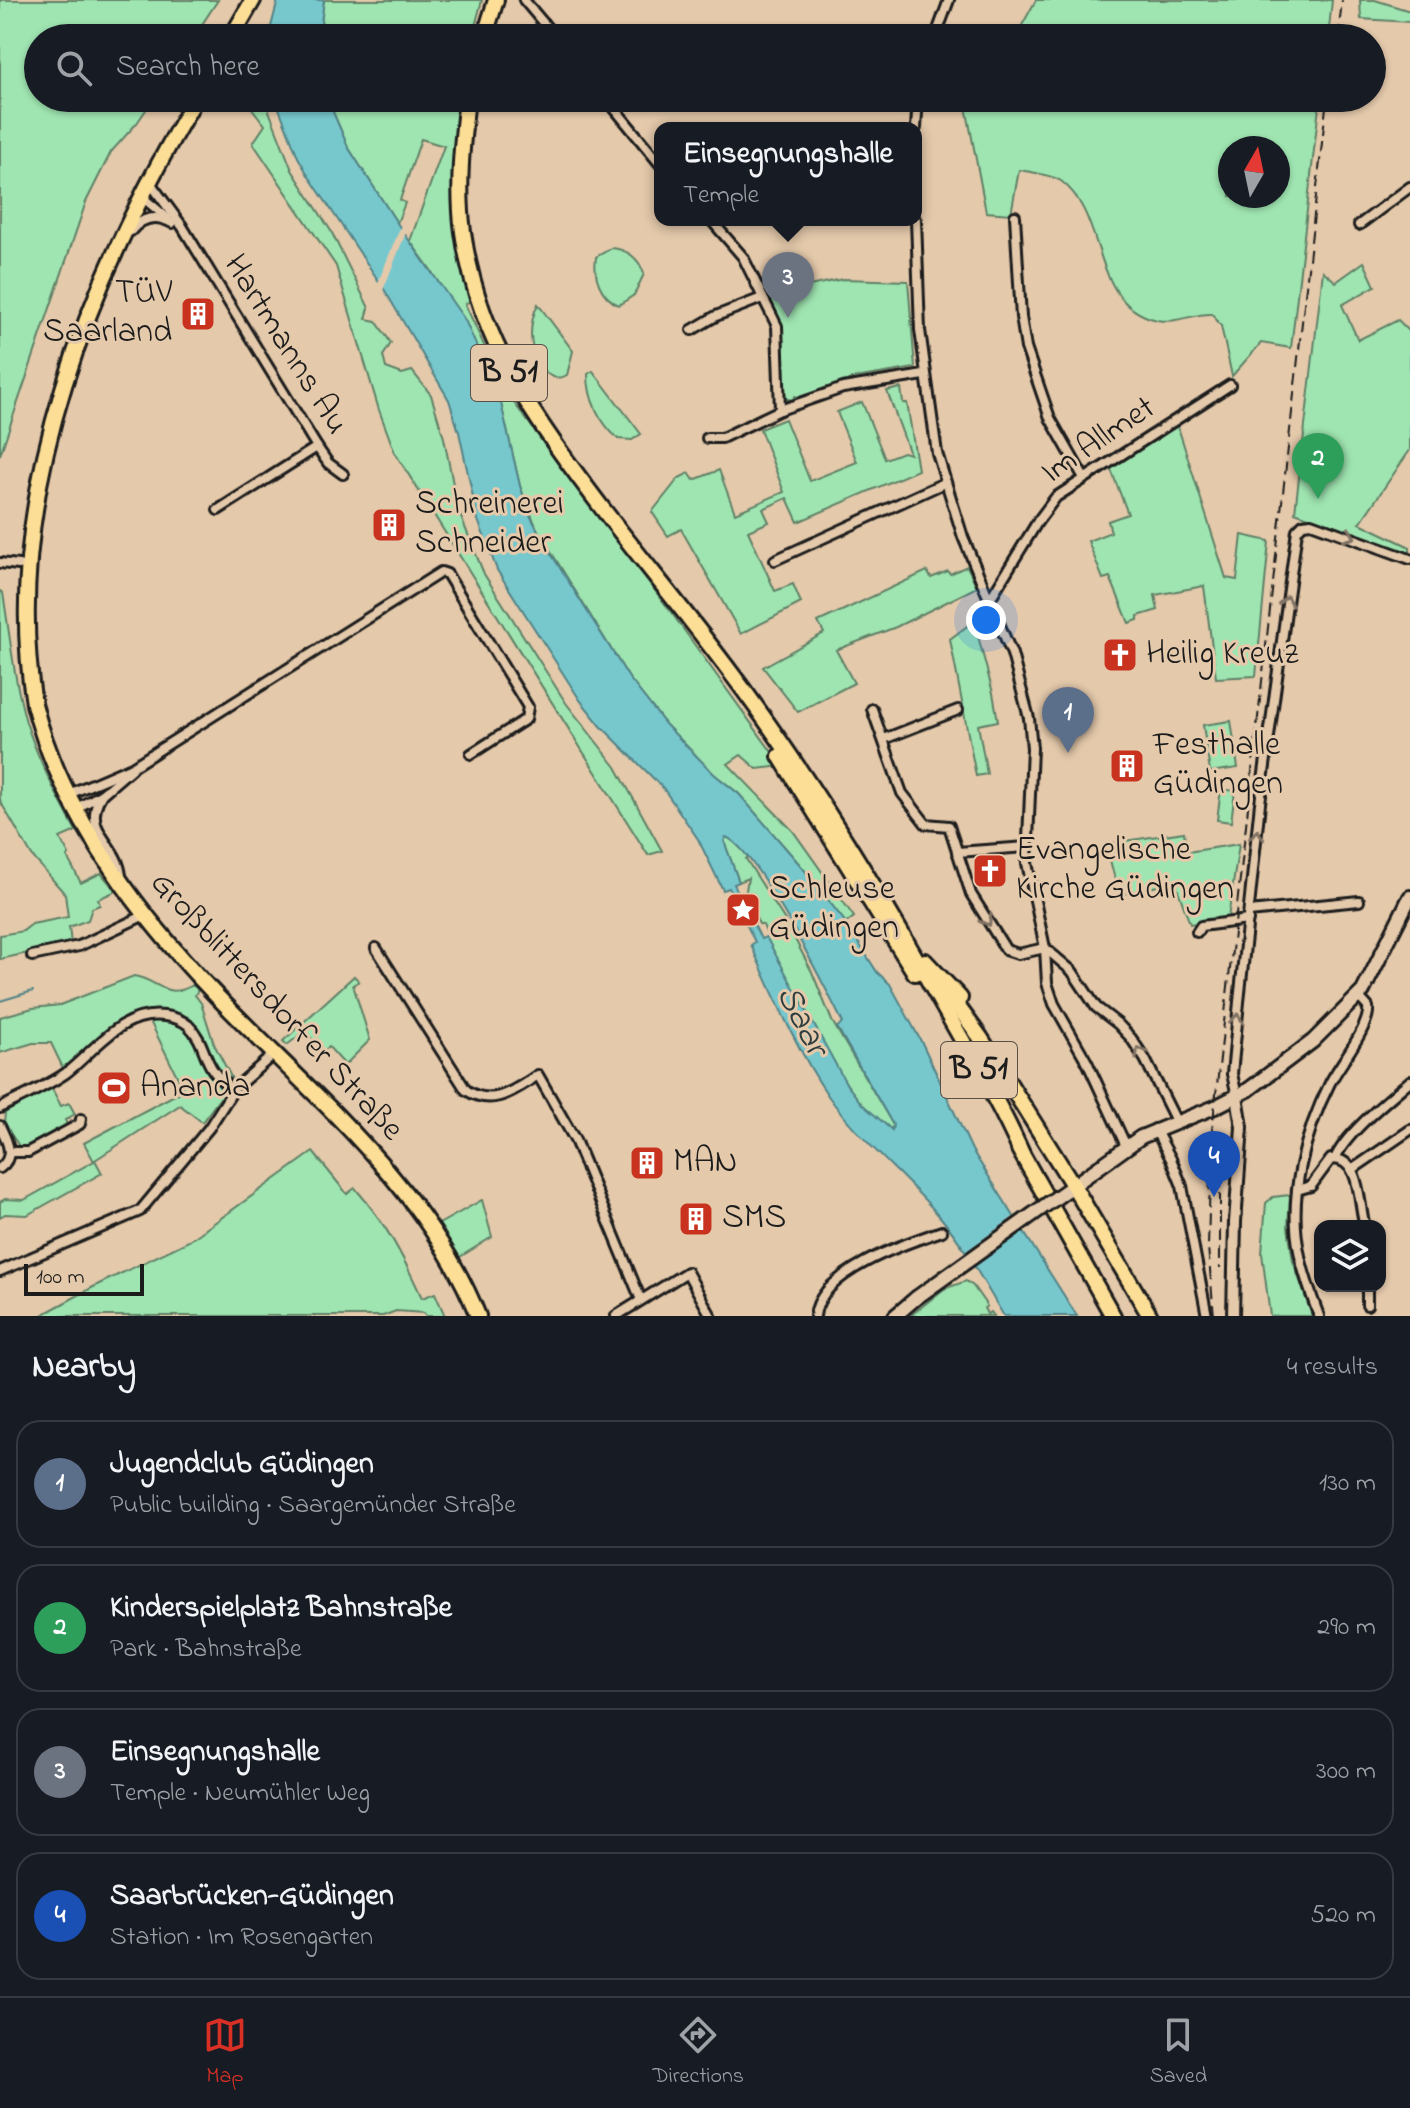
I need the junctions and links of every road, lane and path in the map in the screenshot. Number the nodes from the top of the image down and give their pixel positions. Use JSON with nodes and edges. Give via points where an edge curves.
{"nodes":[{"id":1,"x":253,"y":0,"type":"edge"},
{"id":2,"x":487,"y":0,"type":"edge"},
{"id":3,"x":496,"y":0,"type":"edge"},
{"id":4,"x":524,"y":0,"type":"edge"},
{"id":5,"x":949,"y":0,"type":"edge"},
{"id":6,"x":239,"y":24,"type":"edge"},
{"id":7,"x":480,"y":24,"type":"edge"},
{"id":8,"x":488,"y":24,"type":"edge"},
{"id":9,"x":544,"y":24,"type":"edge"},
{"id":10,"x":940,"y":24,"type":"edge"},
{"id":11,"x":188,"y":112,"type":"edge"},
{"id":12,"x":466,"y":112,"type":"edge"},
{"id":13,"x":617,"y":112,"type":"edge"},
{"id":14,"x":654,"y":157,"type":"edge"},
{"id":15,"x":148,"y":180,"type":"junction"},
{"id":16,"x":1410,"y":187,"type":"edge"},
{"id":17,"x":140,"y":195,"type":"junction"},
{"id":18,"x":1015,"y":216,"type":"dead end"},
{"id":19,"x":172,"y":223,"type":"junction"},
{"id":20,"x":1359,"y":225,"type":"dead end"},
{"id":21,"x":716,"y":226,"type":"edge"},
{"id":22,"x":916,"y":226,"type":"edge"},
{"id":23,"x":188,"y":238,"type":"junction"},
{"id":24,"x":112,"y":252,"type":"junction"},
{"id":25,"x":762,"y":298,"type":"junction"},
{"id":26,"x":692,"y":330,"type":"dead end"},
{"id":27,"x":924,"y":375,"type":"junction"},
{"id":28,"x":1230,"y":385,"type":"dead end"},
{"id":29,"x":780,"y":410,"type":"junction"},
{"id":30,"x":707,"y":438,"type":"dead end"},
{"id":31,"x":317,"y":447,"type":"junction"},
{"id":32,"x":343,"y":474,"type":"dead end"},
{"id":33,"x":1084,"y":478,"type":"junction"},
{"id":34,"x":944,"y":483,"type":"junction"},
{"id":35,"x":218,"y":510,"type":"dead end"},
{"id":36,"x":1410,"y":559,"type":"edge"},
{"id":37,"x":775,"y":560,"type":"dead end"},
{"id":38,"x":0,"y":563,"type":"edge"},
{"id":39,"x":19,"y":565,"type":"junction"},
{"id":40,"x":990,"y":599,"type":"junction"},
{"id":41,"x":674,"y":601,"type":"junction"},
{"id":42,"x":872,"y":709,"type":"dead end"},
{"id":43,"x":958,"y":710,"type":"dead end"},
{"id":44,"x":884,"y":739,"type":"junction"},
{"id":45,"x":471,"y":754,"type":"dead end"},
{"id":46,"x":132,"y":767,"type":"junction"},
{"id":47,"x":69,"y":794,"type":"junction"},
{"id":48,"x":102,"y":794,"type":"junction"},
{"id":49,"x":77,"y":808,"type":"junction"},
{"id":50,"x":1027,"y":847,"type":"junction"},
{"id":51,"x":957,"y":852,"type":"junction"},
{"id":52,"x":121,"y":881,"type":"junction"},
{"id":53,"x":1359,"y":901,"type":"dead end"},
{"id":54,"x":1407,"y":903,"type":"edge"},
{"id":55,"x":145,"y":915,"type":"junction"},
{"id":56,"x":1249,"y":916,"type":"junction"},
{"id":57,"x":1197,"y":932,"type":"dead end"},
{"id":58,"x":908,"y":940,"type":"junction"},
{"id":59,"x":376,"y":948,"type":"dead end"},
{"id":60,"x":1045,"y":948,"type":"junction"},
{"id":61,"x":32,"y":956,"type":"dead end"},
{"id":62,"x":910,"y":964,"type":"junction"},
{"id":63,"x":933,"y":988,"type":"junction"},
{"id":64,"x":1359,"y":997,"type":"junction"},
{"id":65,"x":980,"y":1037,"type":"junction"},
{"id":66,"x":274,"y":1054,"type":"junction"},
{"id":67,"x":1410,"y":1081,"type":"edge"},
{"id":68,"x":234,"y":1089,"type":"junction"},
{"id":69,"x":1237,"y":1096,"type":"junction"},
{"id":70,"x":0,"y":1108,"type":"edge"},
{"id":71,"x":81,"y":1119,"type":"dead end"},
{"id":72,"x":1176,"y":1121,"type":"junction"},
{"id":73,"x":0,"y":1126,"type":"edge"},
{"id":74,"x":1155,"y":1129,"type":"junction"},
{"id":75,"x":1410,"y":1130,"type":"edge"},
{"id":76,"x":1126,"y":1146,"type":"junction"},
{"id":77,"x":9,"y":1152,"type":"junction"},
{"id":78,"x":1022,"y":1154,"type":"junction"},
{"id":79,"x":1335,"y":1159,"type":"junction"},
{"id":80,"x":0,"y":1168,"type":"edge"},
{"id":81,"x":1353,"y":1169,"type":"junction"},
{"id":82,"x":1073,"y":1185,"type":"junction"},
{"id":83,"x":1297,"y":1190,"type":"junction"},
{"id":84,"x":1364,"y":1220,"type":"edge"},
{"id":85,"x":942,"y":1231,"type":"dead end"},
{"id":86,"x":0,"y":1271,"type":"edge"},
{"id":87,"x":1089,"y":1274,"type":"junction"},
{"id":88,"x":1367,"y":1292,"type":"edge"},
{"id":89,"x":641,"y":1300,"type":"junction"},
{"id":90,"x":1367,"y":1305,"type":"dead end"},
{"id":91,"x":478,"y":1316,"type":"edge"},
{"id":92,"x":616,"y":1316,"type":"edge"},
{"id":93,"x":711,"y":1316,"type":"edge"},
{"id":94,"x":815,"y":1316,"type":"edge"},
{"id":95,"x":895,"y":1316,"type":"edge"},
{"id":96,"x":1113,"y":1316,"type":"edge"},
{"id":97,"x":1120,"y":1316,"type":"edge"},
{"id":98,"x":1150,"y":1316,"type":"edge"},
{"id":99,"x":1207,"y":1316,"type":"edge"},
{"id":100,"x":1233,"y":1316,"type":"edge"},
{"id":101,"x":1319,"y":1316,"type":"edge"}],
"edges":[{"from":1,"to":6,"type":"main road"},
{"from":2,"to":7,"type":"main road"},
{"from":3,"to":8,"type":"main road"},
{"from":4,"to":9,"type":"street"},
{"from":5,"to":10,"type":"street"},
{"from":11,"to":15,"type":"main road","name":"Großblittersdorfer Straße"},
{"from":12,"to":41,"type":"main road","number":"B 51","via":[[462,230],[491,337],[549,436]]},
{"from":13,"to":14,"type":"street"},
{"from":15,"to":17,"type":"main road","name":"Großblittersdorfer Straße"},
{"from":15,"to":23,"type":"street","name":"Hartmanns Au"},
{"from":16,"to":20,"type":"street"},
{"from":17,"to":19,"type":"street","name":"Hartmanns Au"},
{"from":17,"to":24,"type":"main road","name":"Großblittersdorfer Straße"},
{"from":18,"to":33,"type":"street","via":[[1026,348],[1050,418]]},
{"from":19,"to":23,"type":"street","name":"Hartmanns Au"},
{"from":19,"to":24,"type":"street","via":[[143,219]]},
{"from":21,"to":25,"type":"street","via":[[743,257]]},
{"from":22,"to":27,"type":"street"},
{"from":23,"to":31,"type":"street","name":"Hartmanns Au"},
{"from":24,"to":39,"type":"main road","name":"Großblittersdorfer Straße","via":[[46,422],[24,516]]},
{"from":25,"to":26,"type":"street"},
{"from":25,"to":29,"type":"street","via":[[778,331]]},
{"from":27,"to":29,"type":"street","via":[[843,388]]},
{"from":27,"to":34,"type":"street"},
{"from":28,"to":33,"type":"street","name":"Im Allmet"},
{"from":29,"to":30,"type":"street","via":[[722,438]]},
{"from":31,"to":32,"type":"street","name":"Hartmanns Au"},
{"from":31,"to":35,"type":"street"},
{"from":33,"to":40,"type":"street","name":"Im Allmet","via":[[1050,503]]},
{"from":34,"to":37,"type":"street"},
{"from":34,"to":40,"type":"street"},
{"from":56,"to":36,"type":"street","one_way":true,"via":[[1297,530],[1311,523]]},
{"from":38,"to":39,"type":"street"},
{"from":39,"to":47,"type":"main road","name":"Großblittersdorfer Straße","via":[[19,616],[30,689],[48,750]]},
{"from":40,"to":50,"type":"street","via":[[1029,718]]},
{"from":41,"to":58,"type":"main road","number":"B 51","via":[[798,766]]},
{"from":41,"to":62,"type":"main road","number":"B 51","via":[[787,767]]},
{"from":42,"to":44,"type":"street"},
{"from":43,"to":44,"type":"street"},
{"from":44,"to":51,"type":"street","via":[[903,796],[926,824],[949,826]]},
{"from":45,"to":46,"type":"street","via":[[526,719],[528,707],[441,572]]},
{"from":46,"to":47,"type":"street"},
{"from":46,"to":48,"type":"street"},
{"from":47,"to":49,"type":"main road","name":"Großblittersdorfer Straße"},
{"from":48,"to":49,"type":"street"},
{"from":48,"to":52,"type":"street","via":[[95,826],[120,864]]},
{"from":49,"to":52,"type":"main road","name":"Großblittersdorfer Straße"},
{"from":50,"to":51,"type":"street"},
{"from":50,"to":60,"type":"street"},
{"from":51,"to":60,"type":"street","one_way":true,"via":[[971,894],[1006,950],[1018,954]]},
{"from":52,"to":55,"type":"main road","name":"Großblittersdorfer Straße"},
{"from":53,"to":56,"type":"street"},
{"from":54,"to":64,"type":"main road"},
{"from":55,"to":61,"type":"street","via":[[79,946]]},
{"from":55,"to":66,"type":"main road","name":"Großblittersdorfer Straße"},
{"from":56,"to":57,"type":"street","via":[[1201,926]]},
{"from":69,"to":56,"type":"street","one_way":true,"via":[[1232,1074]]},
{"from":58,"to":63,"type":"main road","number":"B 51"},
{"from":58,"to":65,"type":"main road","via":[[957,993]]},
{"from":59,"to":89,"type":"street","via":[[466,1090],[494,1098],[538,1075],[575,1140]]},
{"from":72,"to":60,"type":"street","one_way":true,"via":[[1131,1038]]},
{"from":60,"to":76,"type":"street","via":[[1052,998]]},
{"from":62,"to":63,"type":"main road"},
{"from":62,"to":78,"type":"main road","number":"B 51"},
{"from":63,"to":65,"type":"main road","via":[[956,1004]]},
{"from":63,"to":78,"type":"main road","number":"B 51"},
{"from":64,"to":69,"type":"main road","via":[[1313,1041]]},
{"from":64,"to":83,"type":"street","via":[[1368,1017],[1321,1102]]},
{"from":65,"to":82,"type":"main road"},
{"from":66,"to":68,"type":"street"},
{"from":66,"to":91,"type":"main road","name":"Großblittersdorfer Straße","via":[[412,1202],[441,1244]]},
{"from":67,"to":79,"type":"street","via":[[1365,1122]]},
{"from":68,"to":70,"type":"street","via":[[211,1071],[185,1023],[147,1016],[118,1028],[68,1071]]},
{"from":68,"to":86,"type":"street","via":[[221,1113],[140,1211]]},
{"from":69,"to":72,"type":"main road"},
{"from":69,"to":100,"type":"street","via":[[1242,1127]]},
{"from":71,"to":77,"type":"street","via":[[28,1152]]},
{"from":72,"to":74,"type":"main road"},
{"from":73,"to":77,"type":"street"},
{"from":74,"to":76,"type":"main road"},
{"from":74,"to":99,"type":"street","via":[[1182,1186]]},
{"from":75,"to":81,"type":"street"},
{"from":76,"to":82,"type":"main road"},
{"from":77,"to":80,"type":"street"},
{"from":78,"to":87,"type":"main road","number":"B 51"},
{"from":79,"to":81,"type":"street"},
{"from":79,"to":83,"type":"street","via":[[1308,1189]]},
{"from":81,"to":84,"type":"street"},
{"from":82,"to":95,"type":"main road","bridge":true},
{"from":82,"to":98,"type":"main road"},
{"from":83,"to":101,"type":"street","via":[[1299,1251]]},
{"from":85,"to":94,"type":"street","via":[[886,1252],[845,1276],[823,1293]]},
{"from":87,"to":96,"type":"main road","number":"B 51"},
{"from":87,"to":97,"type":"main road","via":[[1103,1285]]},
{"from":88,"to":90,"type":"street"},
{"from":89,"to":92,"type":"street"},
{"from":89,"to":93,"type":"street","via":[[687,1272]]}]}
